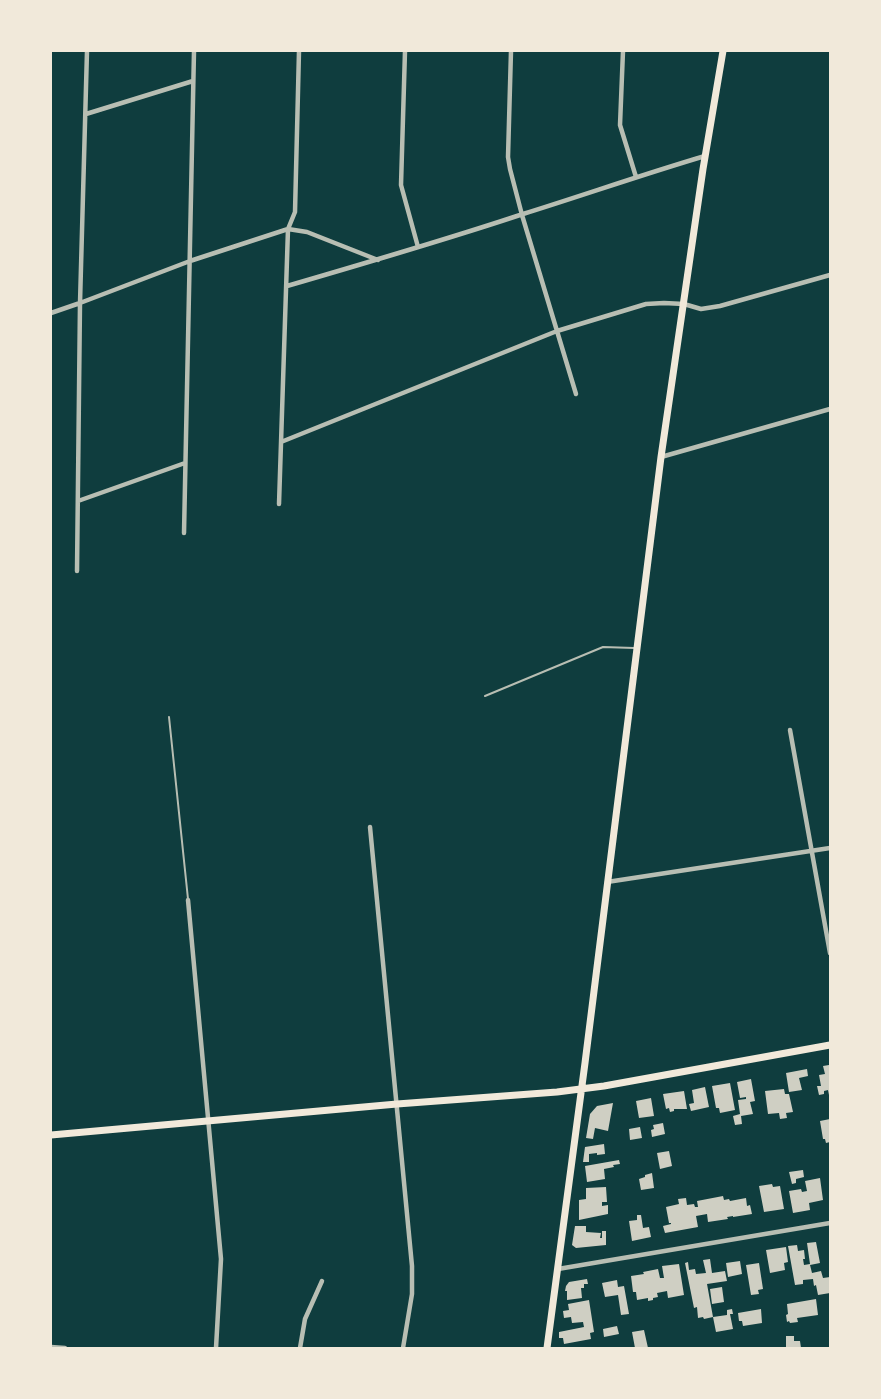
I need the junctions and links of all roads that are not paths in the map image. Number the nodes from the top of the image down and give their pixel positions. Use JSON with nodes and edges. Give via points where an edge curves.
{"nodes":[{"id":1,"x":87,"y":51,"type":"edge"},
{"id":2,"x":194,"y":51,"type":"edge"},
{"id":3,"x":298,"y":51,"type":"edge"},
{"id":4,"x":405,"y":51,"type":"edge"},
{"id":5,"x":511,"y":51,"type":"edge"},
{"id":6,"x":623,"y":51,"type":"edge"},
{"id":7,"x":723,"y":51,"type":"edge"},
{"id":8,"x":194,"y":81,"type":"junction"},
{"id":9,"x":86,"y":114,"type":"junction"},
{"id":10,"x":705,"y":156,"type":"junction"},
{"id":11,"x":636,"y":177,"type":"junction"},
{"id":12,"x":522,"y":215,"type":"junction"},
{"id":13,"x":288,"y":229,"type":"junction"},
{"id":14,"x":418,"y":247,"type":"junction"},
{"id":15,"x":378,"y":260,"type":"junction"},
{"id":16,"x":189,"y":261,"type":"junction"},
{"id":17,"x":830,"y":275,"type":"edge"},
{"id":18,"x":287,"y":285,"type":"junction"},
{"id":19,"x":80,"y":303,"type":"junction"},
{"id":20,"x":684,"y":304,"type":"junction"},
{"id":21,"x":51,"y":313,"type":"edge"},
{"id":22,"x":557,"y":332,"type":"junction"},
{"id":23,"x":576,"y":394,"type":"dead end"},
{"id":24,"x":830,"y":409,"type":"edge"},
{"id":25,"x":281,"y":442,"type":"junction"},
{"id":26,"x":661,"y":457,"type":"junction"},
{"id":27,"x":185,"y":463,"type":"junction"},
{"id":28,"x":78,"y":501,"type":"junction"},
{"id":29,"x":279,"y":504,"type":"dead end"},
{"id":30,"x":184,"y":533,"type":"dead end"},
{"id":31,"x":77,"y":571,"type":"dead end"},
{"id":32,"x":637,"y":648,"type":"junction"},
{"id":33,"x":485,"y":696,"type":"dead end"},
{"id":34,"x":169,"y":717,"type":"dead end"},
{"id":35,"x":790,"y":730,"type":"dead end"},
{"id":36,"x":370,"y":827,"type":"dead end"},
{"id":37,"x":830,"y":848,"type":"edge"},
{"id":38,"x":811,"y":851,"type":"junction"},
{"id":39,"x":607,"y":882,"type":"junction"},
{"id":40,"x":188,"y":900,"type":"joint"},
{"id":41,"x":830,"y":953,"type":"edge"},
{"id":42,"x":830,"y":1044,"type":"edge"},
{"id":43,"x":581,"y":1089,"type":"junction"},
{"id":44,"x":397,"y":1104,"type":"junction"},
{"id":45,"x":209,"y":1121,"type":"junction"},
{"id":46,"x":51,"y":1135,"type":"edge"},
{"id":47,"x":830,"y":1223,"type":"edge"},
{"id":48,"x":558,"y":1269,"type":"junction"},
{"id":49,"x":322,"y":1281,"type":"dead end"},
{"id":50,"x":51,"y":1347,"type":"edge"},
{"id":51,"x":65,"y":1348,"type":"edge"},
{"id":52,"x":216,"y":1348,"type":"edge"},
{"id":53,"x":300,"y":1348,"type":"edge"},
{"id":54,"x":403,"y":1348,"type":"edge"},
{"id":55,"x":547,"y":1348,"type":"edge"}],
"edges":[{"from":1,"to":9,"type":"street"},
{"from":2,"to":8,"type":"street"},
{"from":3,"to":13,"type":"street","via":[[295,212]]},
{"from":4,"to":14,"type":"street","via":[[401,185]]},
{"from":5,"to":12,"type":"street","via":[[508,158]]},
{"from":6,"to":11,"type":"street","via":[[620,125]]},
{"from":7,"to":10,"type":"main road"},
{"from":8,"to":9,"type":"street"},
{"from":8,"to":16,"type":"street"},
{"from":9,"to":19,"type":"street"},
{"from":10,"to":11,"type":"street"},
{"from":10,"to":20,"type":"main road"},
{"from":11,"to":12,"type":"street"},
{"from":12,"to":14,"type":"street"},
{"from":12,"to":22,"type":"street"},
{"from":13,"to":15,"type":"street","via":[[307,232]]},
{"from":13,"to":16,"type":"street"},
{"from":13,"to":18,"type":"street"},
{"from":14,"to":15,"type":"street"},
{"from":15,"to":18,"type":"street"},
{"from":16,"to":19,"type":"street"},
{"from":16,"to":27,"type":"street"},
{"from":17,"to":20,"type":"street","via":[[720,306],[701,309]]},
{"from":18,"to":25,"type":"street"},
{"from":19,"to":21,"type":"street"},
{"from":19,"to":28,"type":"street"},
{"from":20,"to":22,"type":"street","via":[[646,304]]},
{"from":20,"to":26,"type":"main road"},
{"from":22,"to":23,"type":"street"},
{"from":22,"to":25,"type":"street"},
{"from":24,"to":26,"type":"street"},
{"from":25,"to":29,"type":"street"},
{"from":26,"to":32,"type":"main road"},
{"from":27,"to":28,"type":"street"},
{"from":27,"to":30,"type":"street"},
{"from":28,"to":31,"type":"street"},
{"from":32,"to":33,"type":"lane","via":[[603,647]]},
{"from":32,"to":39,"type":"main road"},
{"from":34,"to":40,"type":"lane"},
{"from":35,"to":38,"type":"street"},
{"from":36,"to":44,"type":"street"},
{"from":37,"to":38,"type":"street"},
{"from":38,"to":39,"type":"street"},
{"from":38,"to":41,"type":"street"},
{"from":39,"to":43,"type":"main road"},
{"from":40,"to":45,"type":"street"},
{"from":42,"to":43,"type":"main road"},
{"from":43,"to":44,"type":"main road"},
{"from":43,"to":48,"type":"main road"},
{"from":44,"to":45,"type":"main road"},
{"from":44,"to":54,"type":"street","via":[[412,1266],[412,1294]]},
{"from":45,"to":46,"type":"main road"},
{"from":45,"to":52,"type":"street","via":[[221,1259]]},
{"from":47,"to":48,"type":"street"},
{"from":48,"to":55,"type":"main road"},
{"from":49,"to":53,"type":"street","via":[[305,1319]]},
{"from":50,"to":51,"type":"street"}]}
